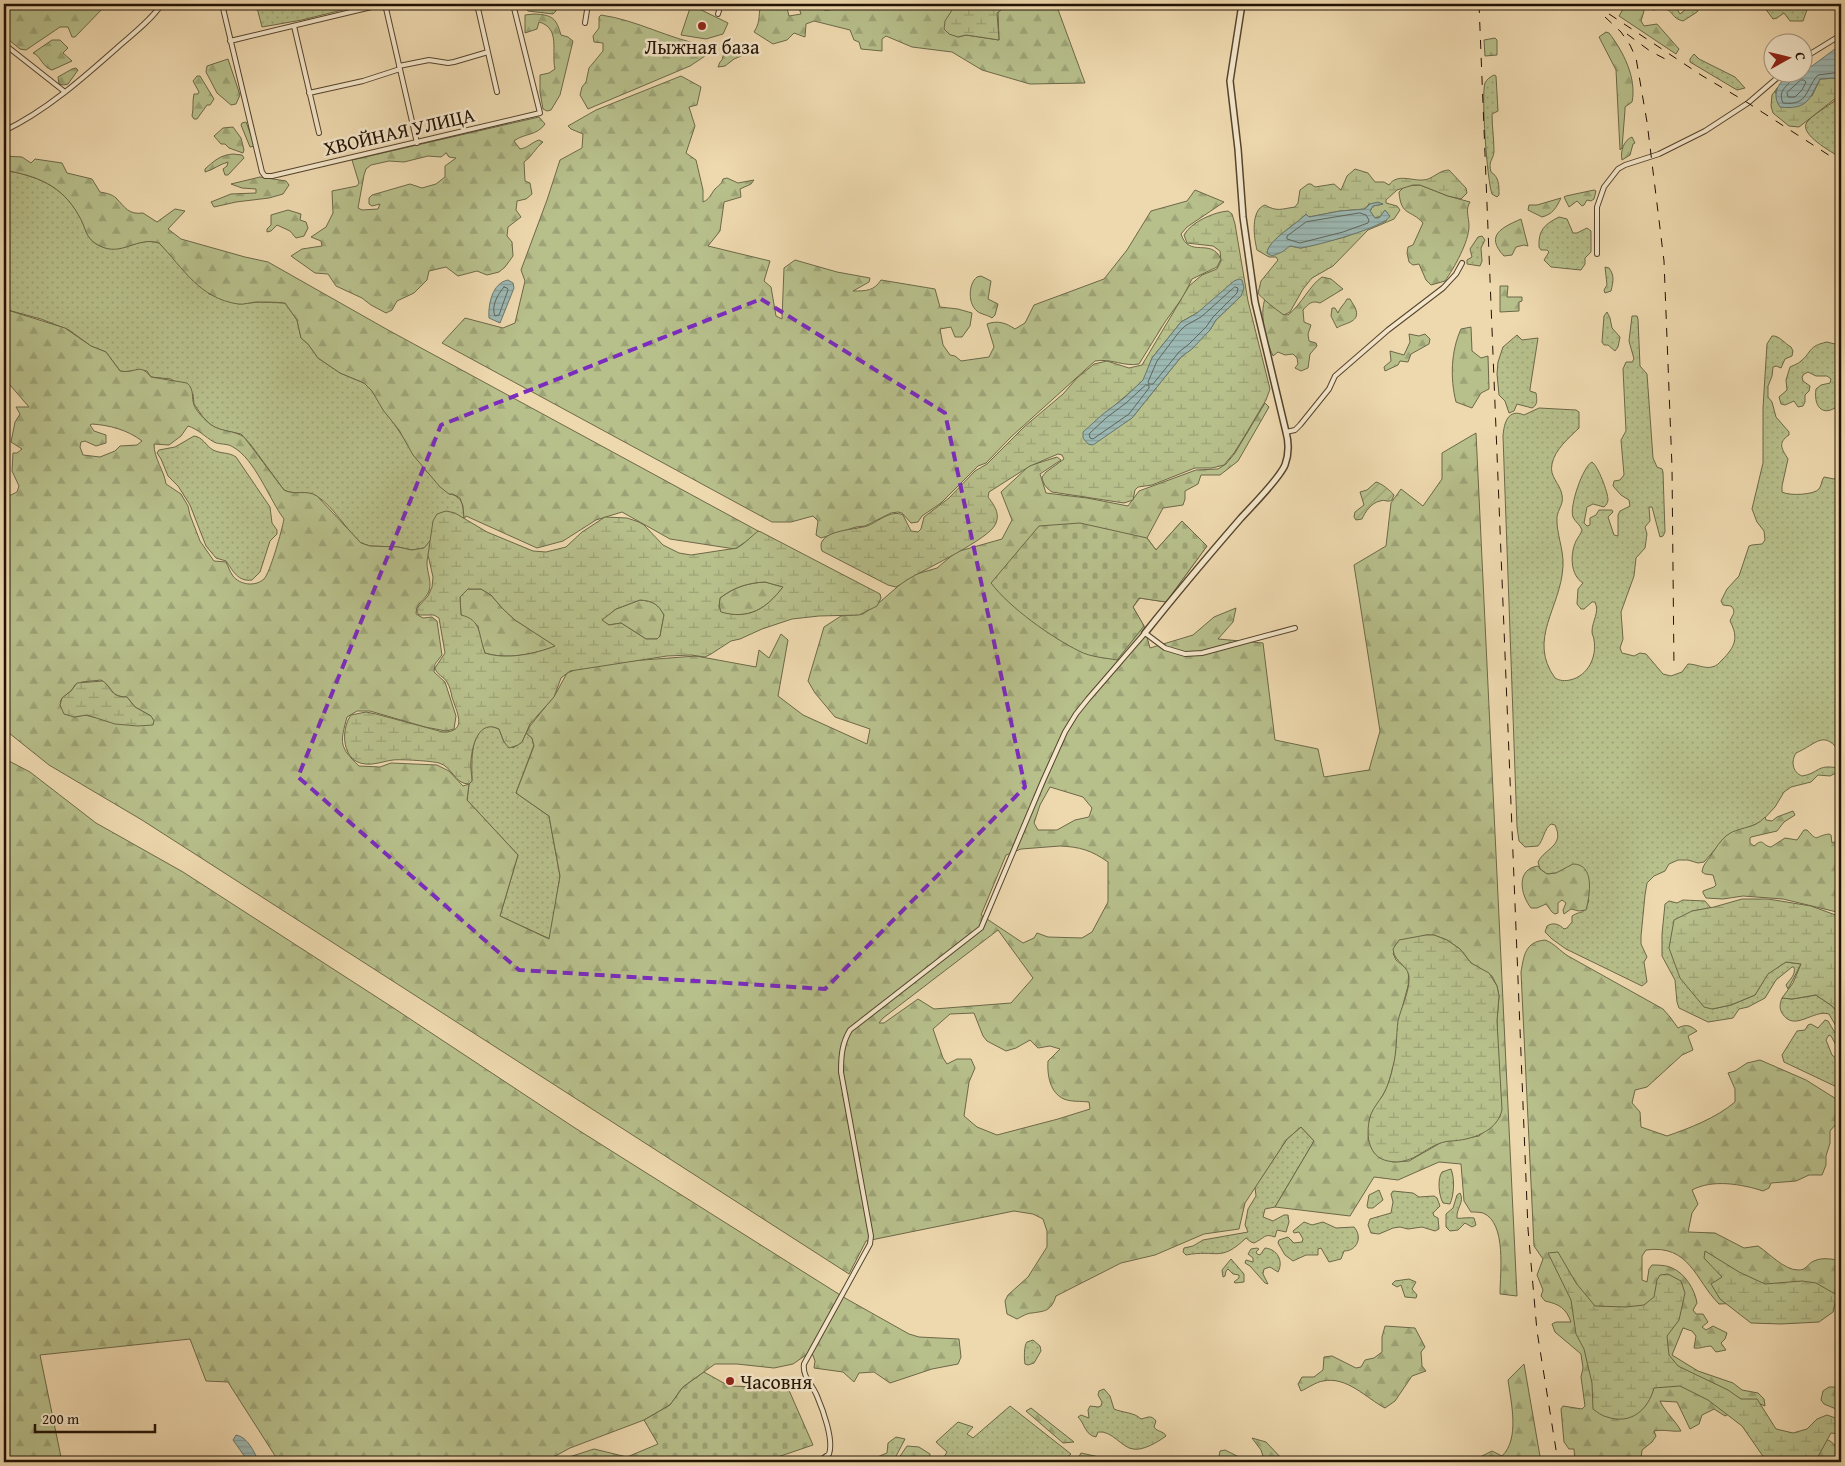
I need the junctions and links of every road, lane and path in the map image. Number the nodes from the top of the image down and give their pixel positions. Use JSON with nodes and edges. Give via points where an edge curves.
{"nodes":[{"id":1,"x":162,"y":4,"type":"edge"},
{"id":2,"x":222,"y":4,"type":"edge"},
{"id":3,"x":385,"y":4,"type":"edge"},
{"id":4,"x":477,"y":4,"type":"edge"},
{"id":5,"x":513,"y":4,"type":"edge"},
{"id":6,"x":588,"y":4,"type":"edge"},
{"id":7,"x":722,"y":4,"type":"edge"},
{"id":8,"x":1242,"y":4,"type":"edge"},
{"id":9,"x":718,"y":14,"type":"dead end"},
{"id":10,"x":585,"y":23,"type":"dead end"},
{"id":11,"x":294,"y":26,"type":"junction"},
{"id":12,"x":1841,"y":35,"type":"edge"},
{"id":13,"x":230,"y":41,"type":"junction"},
{"id":14,"x":4,"y":44,"type":"edge"},
{"id":15,"x":488,"y":52,"type":"junction"},
{"id":16,"x":1812,"y":53,"type":"edge"},
{"id":17,"x":399,"y":68,"type":"junction"},
{"id":18,"x":1772,"y":82,"type":"edge"},
{"id":19,"x":65,"y":92,"type":"junction"},
{"id":20,"x":497,"y":92,"type":"dead end"},
{"id":21,"x":309,"y":94,"type":"junction"},
{"id":22,"x":4,"y":131,"type":"edge"},
{"id":23,"x":319,"y":133,"type":"dead end"},
{"id":24,"x":417,"y":143,"type":"junction"},
{"id":25,"x":1597,"y":254,"type":"dead end"},
{"id":26,"x":1462,"y":263,"type":"dead end"},
{"id":27,"x":1286,"y":432,"type":"junction"},
{"id":28,"x":1296,"y":628,"type":"dead end"},
{"id":29,"x":1145,"y":634,"type":"junction"},
{"id":30,"x":818,"y":1462,"type":"edge"}],
"edges":[{"from":1,"to":19,"type":"street","via":[[127,40]]},
{"from":2,"to":13,"type":"street"},
{"from":3,"to":11,"type":"street"},
{"from":3,"to":17,"type":"street"},
{"from":4,"to":15,"type":"street"},
{"from":5,"to":24,"type":"street","name":"ХВОЙНАЯ УЛИЦА","via":[[540,113]]},
{"from":6,"to":10,"type":"street"},
{"from":7,"to":9,"type":"street"},
{"from":8,"to":27,"type":"street","via":[[1230,80],[1243,217],[1255,302]]},
{"from":11,"to":13,"type":"street"},
{"from":11,"to":21,"type":"street"},
{"from":12,"to":16,"type":"street"},
{"from":13,"to":24,"type":"street","name":"ХВОЙНАЯ УЛИЦА","via":[[265,176]]},
{"from":14,"to":19,"type":"street"},
{"from":15,"to":17,"type":"street","via":[[454,62],[429,60]]},
{"from":15,"to":20,"type":"street"},
{"from":17,"to":21,"type":"street","via":[[363,82]]},
{"from":17,"to":24,"type":"street"},
{"from":18,"to":25,"type":"street","via":[[1748,103],[1704,131],[1660,154],[1618,170],[1604,187],[1597,207]]},
{"from":19,"to":22,"type":"street"},
{"from":21,"to":23,"type":"street"},
{"from":26,"to":27,"type":"street","via":[[1443,288],[1335,376],[1329,389],[1300,425]]},
{"from":27,"to":29,"type":"street","via":[[1288,449],[1284,467]]},
{"from":28,"to":29,"type":"street","via":[[1185,654],[1165,648]]},
{"from":29,"to":30,"type":"street","via":[[1088,699],[1065,732],[981,928],[846,1036],[841,1072],[871,1236],[870,1244],[804,1364],[803,1370],[817,1395],[830,1442],[829,1454]]}]}
